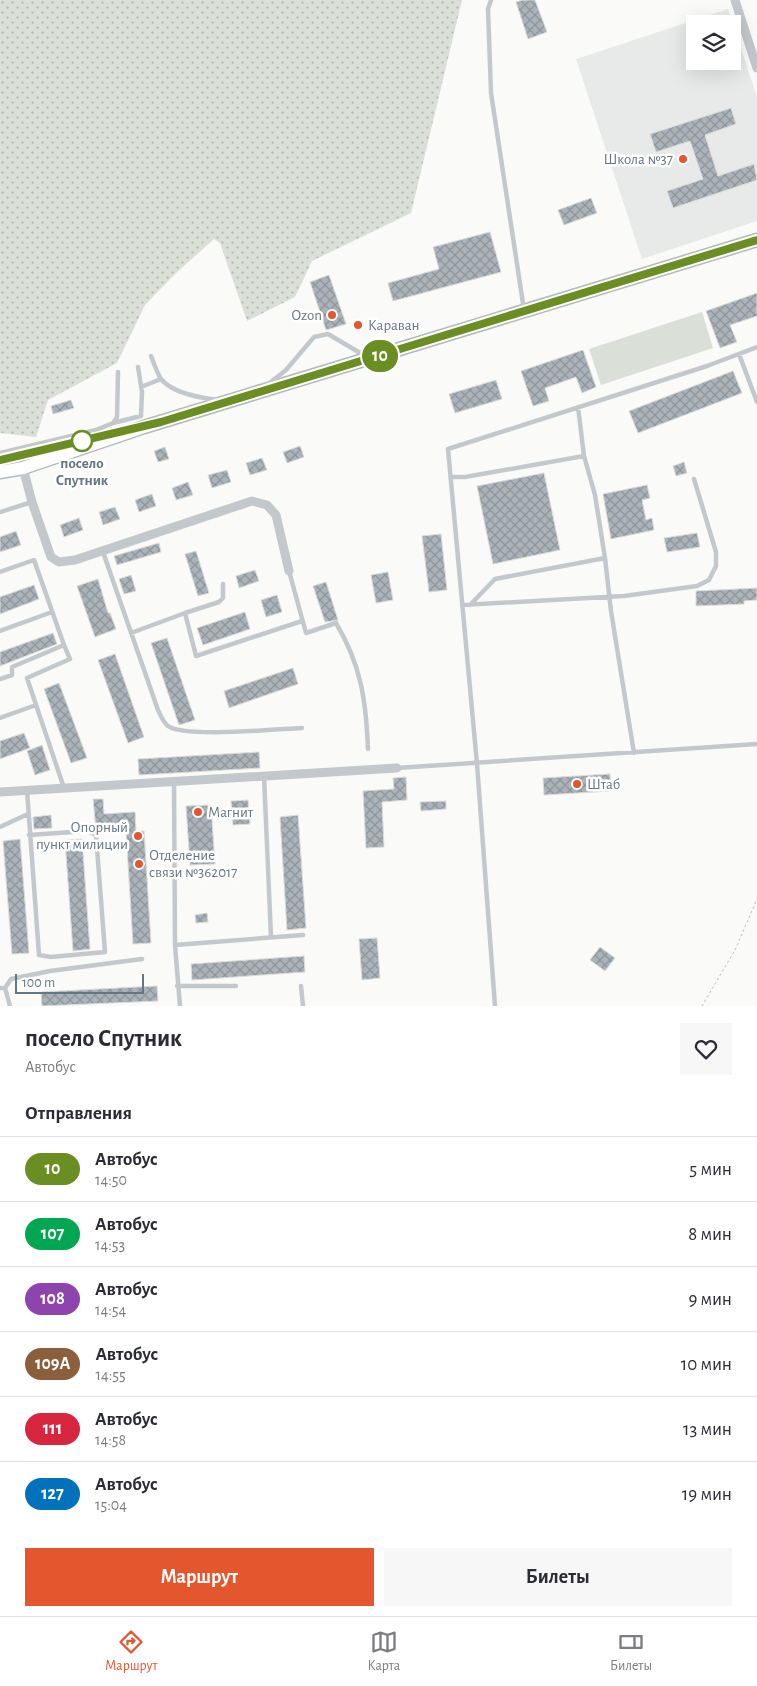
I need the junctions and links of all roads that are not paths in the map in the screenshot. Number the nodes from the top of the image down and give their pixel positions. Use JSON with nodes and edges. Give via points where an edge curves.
{"nodes":[{"id":1,"x":491,"y":0,"type":"edge"},
{"id":2,"x":735,"y":0,"type":"edge"},
{"id":3,"x":757,"y":68,"type":"edge"},
{"id":4,"x":757,"y":240,"type":"edge"},
{"id":5,"x":525,"y":312,"type":"junction"},
{"id":6,"x":757,"y":347,"type":"edge"},
{"id":7,"x":739,"y":354,"type":"junction"},
{"id":8,"x":151,"y":356,"type":"dead end"},
{"id":9,"x":371,"y":359,"type":"junction"},
{"id":10,"x":138,"y":367,"type":"dead end"},
{"id":11,"x":118,"y":372,"type":"dead end"},
{"id":12,"x":161,"y":379,"type":"junction"},
{"id":13,"x":141,"y":387,"type":"junction"},
{"id":14,"x":230,"y":402,"type":"junction"},
{"id":15,"x":757,"y":402,"type":"edge"},
{"id":16,"x":578,"y":407,"type":"junction"},
{"id":17,"x":113,"y":423,"type":"junction"},
{"id":18,"x":144,"y":427,"type":"junction"},
{"id":19,"x":0,"y":453,"type":"edge"},
{"id":20,"x":584,"y":456,"type":"junction"},
{"id":21,"x":0,"y":460,"type":"edge"},
{"id":22,"x":21,"y":462,"type":"junction"},
{"id":23,"x":0,"y":472,"type":"edge"},
{"id":24,"x":451,"y":478,"type":"junction"},
{"id":25,"x":694,"y":479,"type":"dead end"},
{"id":26,"x":32,"y":502,"type":"junction"},
{"id":27,"x":0,"y":512,"type":"edge"},
{"id":28,"x":102,"y":552,"type":"junction"},
{"id":29,"x":605,"y":558,"type":"junction"},
{"id":30,"x":289,"y":570,"type":"joint"},
{"id":31,"x":0,"y":572,"type":"edge"},
{"id":32,"x":223,"y":584,"type":"dead end"},
{"id":33,"x":610,"y":596,"type":"junction"},
{"id":34,"x":462,"y":605,"type":"junction"},
{"id":35,"x":470,"y":605,"type":"junction"},
{"id":36,"x":52,"y":612,"type":"junction"},
{"id":37,"x":185,"y":613,"type":"junction"},
{"id":38,"x":302,"y":621,"type":"junction"},
{"id":39,"x":0,"y":631,"type":"edge"},
{"id":40,"x":131,"y":633,"type":"junction"},
{"id":41,"x":64,"y":645,"type":"junction"},
{"id":42,"x":0,"y":679,"type":"edge"},
{"id":43,"x":36,"y":705,"type":"junction"},
{"id":44,"x":0,"y":718,"type":"edge"},
{"id":45,"x":302,"y":728,"type":"dead end"},
{"id":46,"x":757,"y":744,"type":"edge"},
{"id":47,"x":368,"y":749,"type":"dead end"},
{"id":48,"x":634,"y":753,"type":"junction"},
{"id":49,"x":477,"y":764,"type":"junction"},
{"id":50,"x":397,"y":768,"type":"joint"},
{"id":51,"x":264,"y":776,"type":"junction"},
{"id":52,"x":174,"y":781,"type":"junction"},
{"id":53,"x":64,"y":788,"type":"junction"},
{"id":54,"x":27,"y":790,"type":"junction"},
{"id":55,"x":0,"y":792,"type":"edge"},
{"id":56,"x":28,"y":814,"type":"junction"},
{"id":57,"x":0,"y":828,"type":"edge"},
{"id":58,"x":29,"y":834,"type":"junction"},
{"id":59,"x":302,"y":936,"type":"dead end"},
{"id":60,"x":271,"y":937,"type":"junction"},
{"id":61,"x":175,"y":945,"type":"junction"},
{"id":62,"x":142,"y":959,"type":"dead end"},
{"id":63,"x":177,"y":986,"type":"junction"},
{"id":64,"x":236,"y":986,"type":"dead end"},
{"id":65,"x":301,"y":986,"type":"dead end"},
{"id":66,"x":2,"y":988,"type":"edge"},
{"id":67,"x":10,"y":1006,"type":"edge"},
{"id":68,"x":180,"y":1006,"type":"edge"},
{"id":69,"x":302,"y":1006,"type":"edge"},
{"id":70,"x":495,"y":1006,"type":"edge"}],
"edges":[{"from":1,"to":5,"type":"lane","via":[[488,9],[491,93]]},
{"from":2,"to":3,"type":"street"},
{"from":4,"to":5,"type":"main road"},
{"from":5,"to":9,"type":"main road"},
{"from":6,"to":7,"type":"lane"},
{"from":7,"to":15,"type":"lane"},
{"from":7,"to":16,"type":"lane"},
{"from":8,"to":12,"type":"lane"},
{"from":9,"to":14,"type":"main road"},
{"from":9,"to":14,"type":"lane","via":[[328,334],[321,334],[314,337],[286,370],[269,383]]},
{"from":10,"to":13,"type":"lane"},
{"from":11,"to":17,"type":"lane","via":[[117,416]]},
{"from":12,"to":13,"type":"lane"},
{"from":12,"to":14,"type":"lane","via":[[186,392]]},
{"from":13,"to":17,"type":"lane","via":[[141,416]]},
{"from":14,"to":18,"type":"main road"},
{"from":16,"to":20,"type":"lane"},
{"from":16,"to":24,"type":"lane","via":[[448,449]]},
{"from":17,"to":19,"type":"lane"},
{"from":18,"to":22,"type":"main road"},
{"from":18,"to":22,"type":"main road","via":[[76,442]]},
{"from":19,"to":22,"type":"lane"},
{"from":20,"to":24,"type":"lane"},
{"from":20,"to":29,"type":"lane","via":[[595,495]]},
{"from":21,"to":22,"type":"main road"},
{"from":22,"to":23,"type":"main road"},
{"from":22,"to":26,"type":"street"},
{"from":24,"to":34,"type":"lane"},
{"from":25,"to":33,"type":"lane","via":[[716,552],[716,566],[709,580],[697,586]]},
{"from":26,"to":27,"type":"lane"},
{"from":26,"to":28,"type":"street","via":[[54,560],[64,563]]},
{"from":28,"to":30,"type":"street","via":[[257,501],[267,505],[276,515]]},
{"from":28,"to":40,"type":"lane"},
{"from":29,"to":33,"type":"lane"},
{"from":29,"to":35,"type":"lane","via":[[495,579]]},
{"from":30,"to":38,"type":"lane"},
{"from":31,"to":36,"type":"lane","via":[[34,560]]},
{"from":32,"to":37,"type":"lane","via":[[223,598],[219,602]]},
{"from":33,"to":35,"type":"lane"},
{"from":33,"to":48,"type":"lane"},
{"from":34,"to":35,"type":"lane"},
{"from":34,"to":49,"type":"lane"},
{"from":36,"to":39,"type":"lane"},
{"from":36,"to":41,"type":"lane"},
{"from":37,"to":38,"type":"lane","via":[[196,656]]},
{"from":37,"to":40,"type":"lane"},
{"from":38,"to":47,"type":"lane","via":[[306,634],[336,623],[347,641],[359,671],[366,704]]},
{"from":40,"to":45,"type":"lane","via":[[158,710],[168,726],[176,730],[212,732]]},
{"from":41,"to":42,"type":"lane","via":[[12,667],[12,674]]},
{"from":41,"to":43,"type":"lane","via":[[70,659],[27,678]]},
{"from":43,"to":44,"type":"lane"},
{"from":43,"to":53,"type":"lane"},
{"from":46,"to":48,"type":"lane"},
{"from":48,"to":49,"type":"lane"},
{"from":49,"to":50,"type":"lane"},
{"from":49,"to":70,"type":"lane"},
{"from":50,"to":51,"type":"street"},
{"from":51,"to":52,"type":"street"},
{"from":51,"to":60,"type":"lane"},
{"from":52,"to":53,"type":"street"},
{"from":52,"to":61,"type":"lane"},
{"from":53,"to":54,"type":"street"},
{"from":54,"to":55,"type":"street"},
{"from":54,"to":56,"type":"lane"},
{"from":56,"to":57,"type":"lane"},
{"from":56,"to":58,"type":"lane"},
{"from":58,"to":58,"type":"lane","via":[[86,831],[96,835],[104,952],[51,957],[39,955]]},
{"from":59,"to":60,"type":"lane"},
{"from":60,"to":61,"type":"lane"},
{"from":61,"to":63,"type":"lane"},
{"from":62,"to":66,"type":"lane","via":[[50,970],[12,979]]},
{"from":63,"to":64,"type":"lane"},
{"from":63,"to":68,"type":"lane"},
{"from":65,"to":69,"type":"lane"},
{"from":66,"to":67,"type":"lane"}]}
